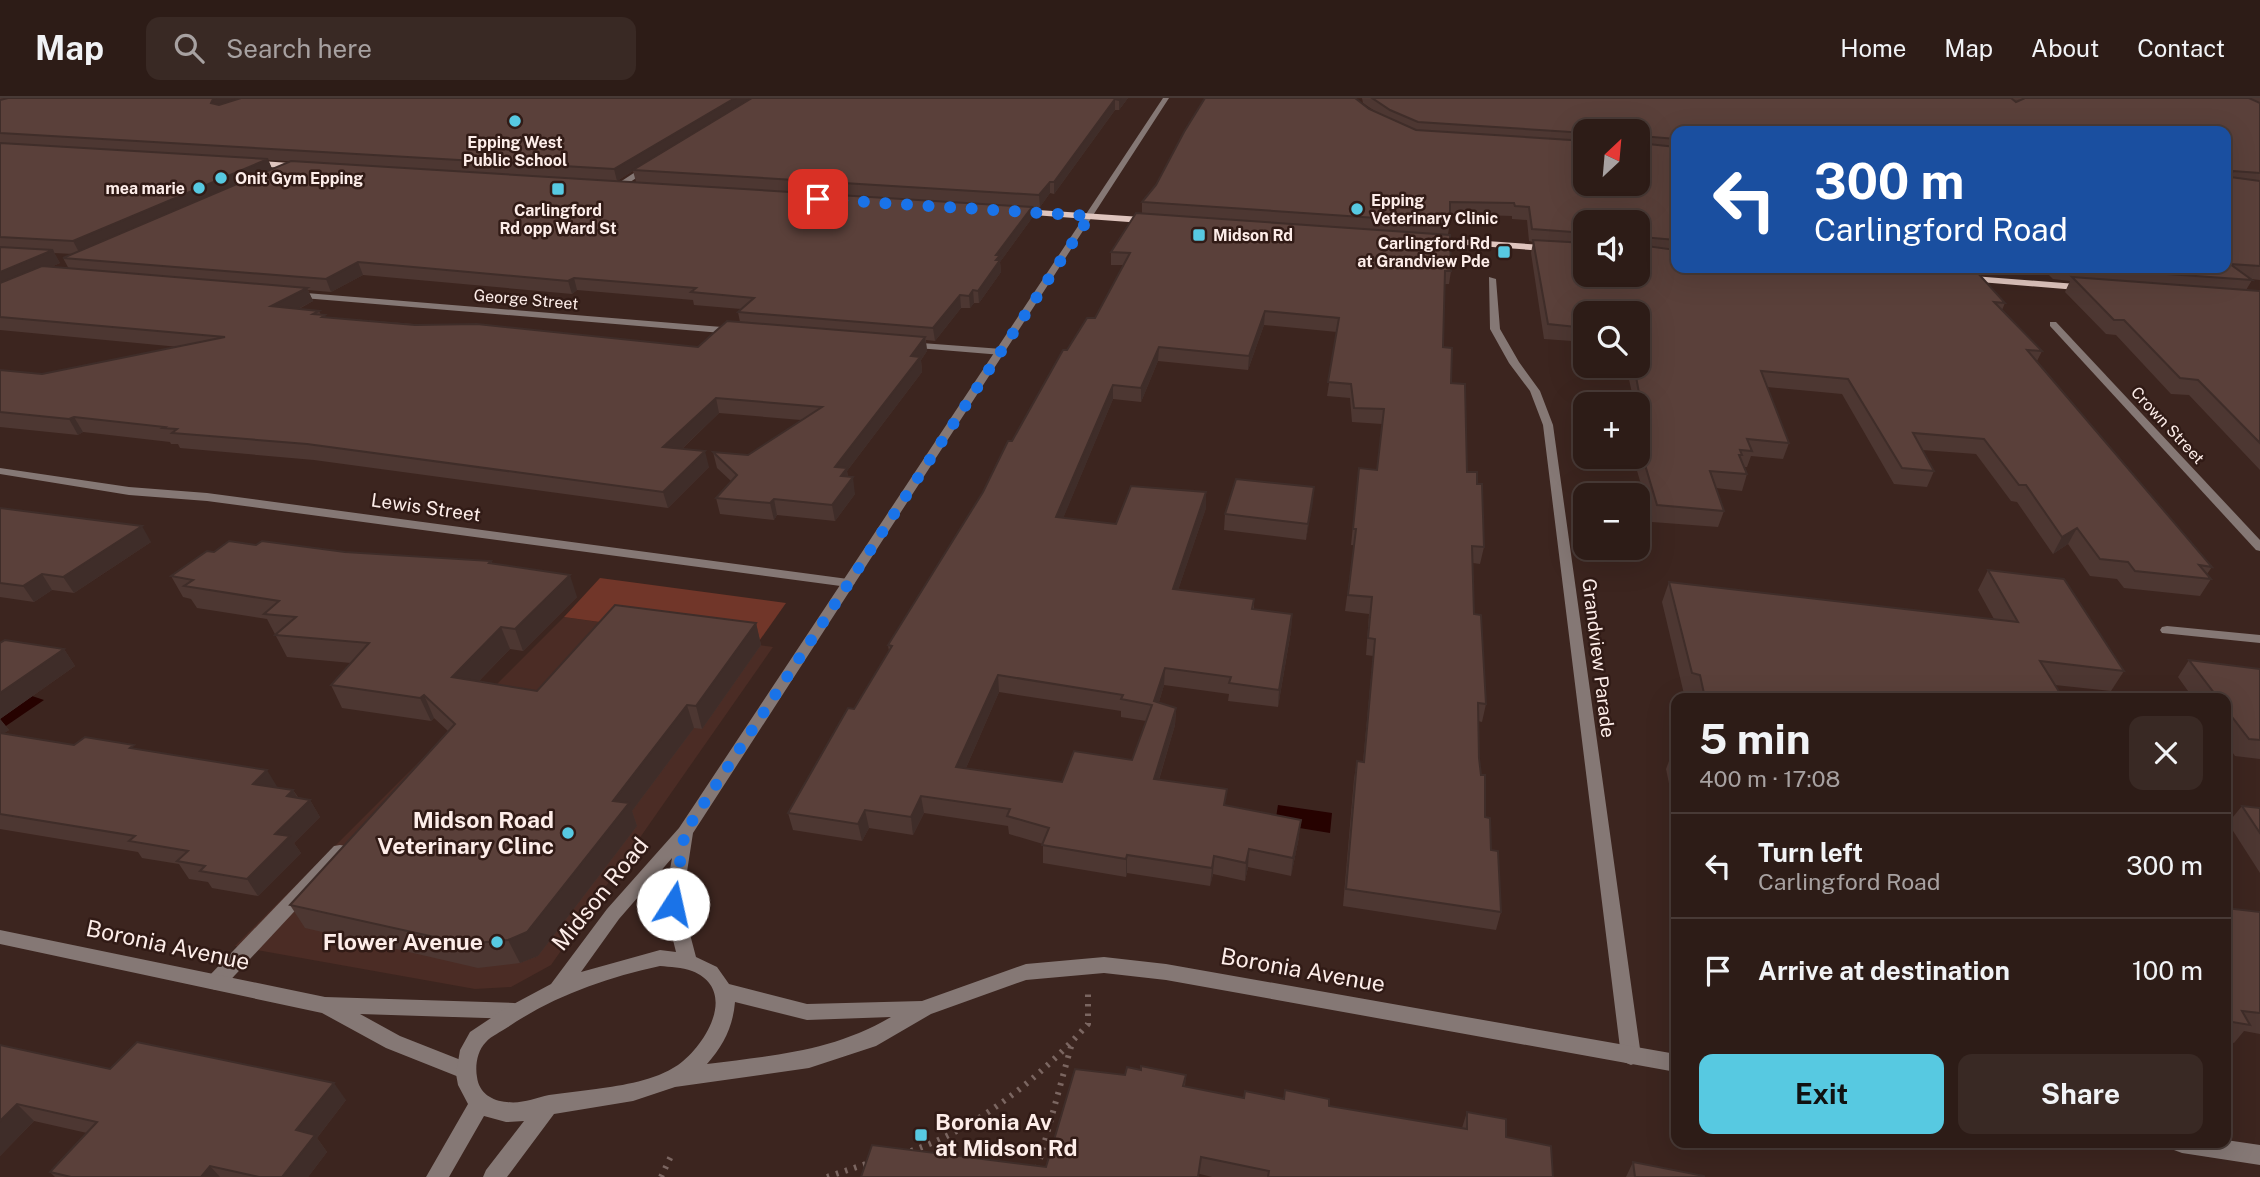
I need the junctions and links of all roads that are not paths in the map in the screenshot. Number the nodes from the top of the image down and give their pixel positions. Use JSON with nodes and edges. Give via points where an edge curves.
{"nodes":[{"id":1,"x":1166,"y":98,"type":"edge"},
{"id":2,"x":660,"y":160,"type":"edge"},
{"id":3,"x":241,"y":163,"type":"edge"},
{"id":4,"x":295,"y":166,"type":"junction"},
{"id":5,"x":309,"y":167,"type":"edge"},
{"id":6,"x":271,"y":177,"type":"edge"},
{"id":7,"x":604,"y":185,"type":"edge"},
{"id":8,"x":618,"y":186,"type":"junction"},
{"id":9,"x":642,"y":188,"type":"edge"},
{"id":10,"x":994,"y":210,"type":"edge"},
{"id":11,"x":1090,"y":216,"type":"junction"},
{"id":12,"x":1170,"y":222,"type":"edge"},
{"id":13,"x":1423,"y":240,"type":"edge"},
{"id":14,"x":1573,"y":250,"type":"edge"},
{"id":15,"x":1946,"y":277,"type":"edge"},
{"id":16,"x":1492,"y":279,"type":"dead end"},
{"id":17,"x":2097,"y":288,"type":"edge"},
{"id":18,"x":283,"y":294,"type":"edge"},
{"id":19,"x":2053,"y":324,"type":"dead end"},
{"id":20,"x":752,"y":332,"type":"edge"},
{"id":21,"x":902,"y":344,"type":"edge"},
{"id":22,"x":1002,"y":352,"type":"junction"},
{"id":23,"x":0,"y":471,"type":"edge"},
{"id":24,"x":2260,"y":547,"type":"edge"},
{"id":25,"x":848,"y":583,"type":"junction"},
{"id":26,"x":2167,"y":630,"type":"dead end"},
{"id":27,"x":2260,"y":639,"type":"edge"},
{"id":28,"x":685,"y":832,"type":"junction"},
{"id":29,"x":348,"y":842,"type":"edge"},
{"id":30,"x":0,"y":937,"type":"edge"},
{"id":31,"x":688,"y":962,"type":"junction"},
{"id":32,"x":216,"y":982,"type":"junction"},
{"id":33,"x":721,"y":990,"type":"junction"},
{"id":34,"x":557,"y":991,"type":"junction"},
{"id":35,"x":325,"y":1005,"type":"junction"},
{"id":36,"x":924,"y":1008,"type":"junction"},
{"id":37,"x":514,"y":1011,"type":"junction"},
{"id":38,"x":1631,"y":1056,"type":"junction"},
{"id":39,"x":1671,"y":1062,"type":"edge"},
{"id":40,"x":464,"y":1070,"type":"junction"},
{"id":41,"x":675,"y":1078,"type":"junction"},
{"id":42,"x":480,"y":1104,"type":"junction"},
{"id":43,"x":549,"y":1105,"type":"junction"},
{"id":44,"x":2214,"y":1148,"type":"edge"},
{"id":45,"x":2260,"y":1155,"type":"edge"},
{"id":46,"x":437,"y":1177,"type":"edge"},
{"id":47,"x":494,"y":1177,"type":"edge"}],
"edges":[{"from":1,"to":11,"type":"street","name":"Midson Road"},
{"from":2,"to":8,"type":"street"},
{"from":3,"to":4,"type":"main road"},
{"from":4,"to":5,"type":"main road"},
{"from":4,"to":6,"type":"street"},
{"from":7,"to":8,"type":"main road"},
{"from":8,"to":9,"type":"main road"},
{"from":10,"to":11,"type":"main road"},
{"from":11,"to":12,"type":"main road"},
{"from":11,"to":22,"type":"street","name":"Midson Road"},
{"from":13,"to":14,"type":"main road"},
{"from":15,"to":17,"type":"main road"},
{"from":16,"to":38,"type":"street","name":"Grandview Parade","via":[[1496,329],[1535,391],[1548,425]]},
{"from":18,"to":20,"type":"street","name":"George Street"},
{"from":19,"to":24,"type":"street","name":"Crown Street"},
{"from":21,"to":22,"type":"street"},
{"from":22,"to":25,"type":"street","name":"Midson Road"},
{"from":23,"to":25,"type":"street","name":"Lewis Street"},
{"from":25,"to":28,"type":"street","name":"Midson Road"},
{"from":26,"to":27,"type":"street"},
{"from":28,"to":31,"type":"street","name":"Midson Road","via":[[673,904]]},
{"from":28,"to":34,"type":"street","name":"Midson Road","via":[[613,914]]},
{"from":29,"to":32,"type":"street"},
{"from":30,"to":32,"type":"street","name":"Boronia Avenue"},
{"from":31,"to":33,"type":"street","via":[[710,973]]},
{"from":31,"to":34,"type":"street","via":[[660,958],[634,963]]},
{"from":32,"to":35,"type":"street","name":"Boronia Avenue"},
{"from":33,"to":36,"type":"street","name":"Boronia Avenue","via":[[807,1012]]},
{"from":33,"to":41,"type":"street","via":[[726,1013],[720,1034]]},
{"from":34,"to":37,"type":"street"},
{"from":35,"to":37,"type":"street","name":"Boronia Avenue"},
{"from":35,"to":40,"type":"street","name":"Boronia Avenue","via":[[393,1042]]},
{"from":36,"to":38,"type":"street","name":"Boronia Avenue","via":[[1026,972],[1104,965],[1166,972]]},
{"from":36,"to":41,"type":"street","name":"Boronia Avenue","via":[[869,1040],[808,1059]]},
{"from":37,"to":40,"type":"street","via":[[477,1037]]},
{"from":38,"to":39,"type":"street","name":"Boronia Avenue"},
{"from":40,"to":42,"type":"street","via":[[465,1083]]},
{"from":41,"to":43,"type":"street","via":[[648,1090]]},
{"from":42,"to":43,"type":"street","via":[[506,1112]]},
{"from":42,"to":46,"type":"street"},
{"from":43,"to":47,"type":"street"},
{"from":44,"to":45,"type":"street"}]}
